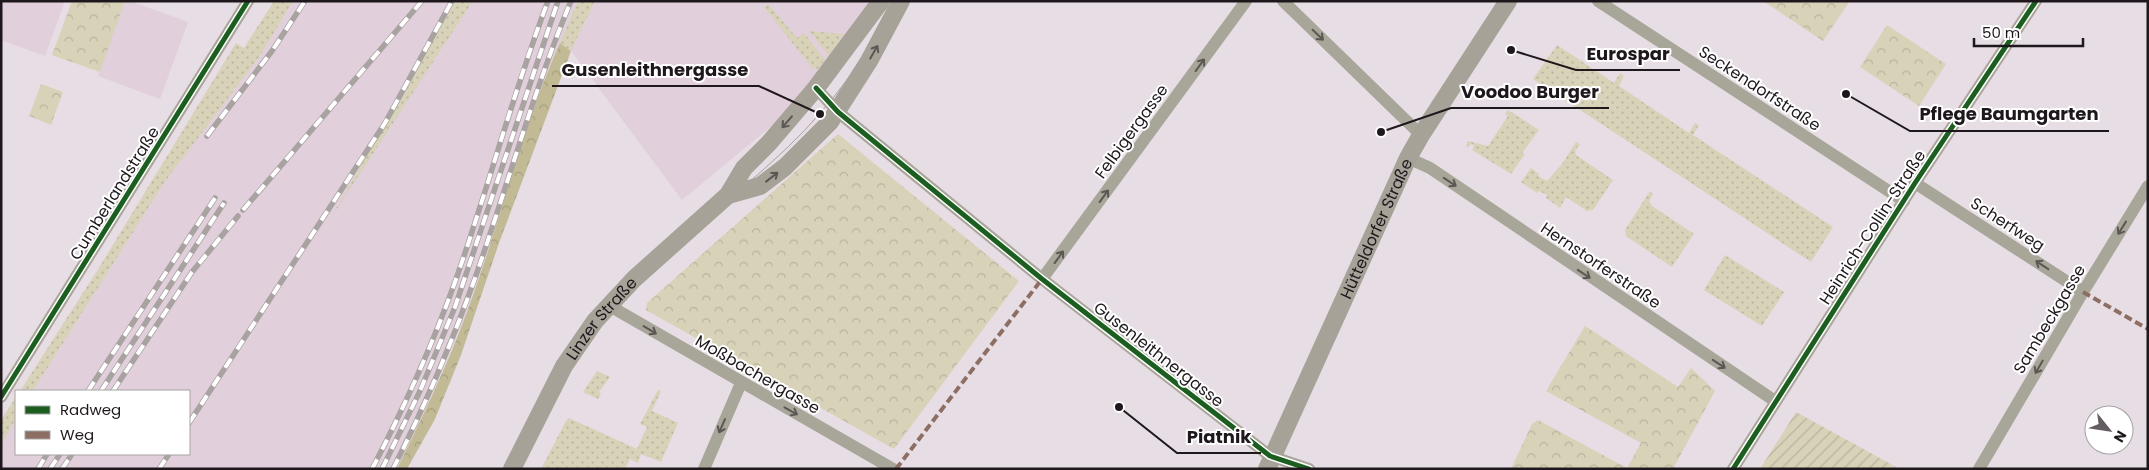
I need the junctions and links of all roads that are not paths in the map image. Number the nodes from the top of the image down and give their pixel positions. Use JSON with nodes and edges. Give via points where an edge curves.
{"nodes":[{"id":1,"x":248,"y":1,"type":"edge"},
{"id":2,"x":881,"y":1,"type":"edge"},
{"id":3,"x":901,"y":1,"type":"edge"},
{"id":4,"x":1246,"y":1,"type":"edge"},
{"id":5,"x":1283,"y":1,"type":"edge"},
{"id":6,"x":1508,"y":1,"type":"edge"},
{"id":7,"x":1598,"y":1,"type":"edge"},
{"id":8,"x":2036,"y":1,"type":"edge"},
{"id":9,"x":816,"y":88,"type":"junction"},
{"id":10,"x":838,"y":112,"type":"junction"},
{"id":11,"x":1420,"y":135,"type":"junction"},
{"id":12,"x":1408,"y":158,"type":"junction"},
{"id":13,"x":1915,"y":182,"type":"junction"},
{"id":14,"x":2148,"y":186,"type":"edge"},
{"id":15,"x":728,"y":195,"type":"junction"},
{"id":16,"x":1904,"y":202,"type":"junction"},
{"id":17,"x":1042,"y":279,"type":"junction"},
{"id":18,"x":2083,"y":292,"type":"junction"},
{"id":19,"x":608,"y":305,"type":"junction"},
{"id":20,"x":741,"y":383,"type":"junction"},
{"id":21,"x":1,"y":397,"type":"edge"},
{"id":22,"x":1776,"y":401,"type":"junction"},
{"id":23,"x":1270,"y":463,"type":"edge"},
{"id":24,"x":512,"y":469,"type":"edge"},
{"id":25,"x":704,"y":469,"type":"edge"},
{"id":26,"x":893,"y":469,"type":"edge"},
{"id":27,"x":1309,"y":469,"type":"edge"},
{"id":28,"x":1733,"y":469,"type":"edge"},
{"id":29,"x":1979,"y":469,"type":"edge"}],
"edges":[{"from":1,"to":21,"type":"street","name":"Cumberlandstraße"},
{"from":2,"to":9,"type":"main road","name":"Linzer Straße"},
{"from":10,"to":3,"type":"main road","name":"Linzer Straße","one_way":true},
{"from":17,"to":4,"type":"street","name":"Felbigergasse","one_way":true},
{"from":5,"to":11,"type":"street","one_way":true},
{"from":6,"to":11,"type":"main road","name":"Hütteldorfer Straße"},
{"from":7,"to":16,"type":"street","name":"Seckendorfstraße"},
{"from":8,"to":13,"type":"street","name":"Heinrich-Collin-Straße"},
{"from":9,"to":10,"type":"street","name":"Gusenleithnergasse"},
{"from":9,"to":15,"type":"main road","name":"Linzer Straße","one_way":true,"via":[[744,168]]},
{"from":15,"to":10,"type":"main road","name":"Linzer Straße","one_way":true,"via":[[760,186],[806,147]]},
{"from":10,"to":17,"type":"street","name":"Gusenleithnergasse"},
{"from":11,"to":12,"type":"main road","name":"Hütteldorfer Straße"},
{"from":12,"to":22,"type":"street","name":"Hernstorferstraße","one_way":true,"via":[[1430,168]]},
{"from":12,"to":23,"type":"main road","name":"Hütteldorfer Straße"},
{"from":13,"to":16,"type":"street","name":"Heinrich-Collin-Straße"},
{"from":18,"to":13,"type":"street","name":"Scherfweg","one_way":true},
{"from":14,"to":18,"type":"street","name":"Sambeckgasse","one_way":true},
{"from":15,"to":19,"type":"main road","name":"Linzer Straße"},
{"from":16,"to":22,"type":"street","name":"Heinrich-Collin-Straße"},
{"from":17,"to":23,"type":"street","name":"Gusenleithnergasse"},
{"from":18,"to":29,"type":"street","name":"Sambeckgasse","one_way":true},
{"from":19,"to":20,"type":"street","name":"Moßbachergasse","one_way":true},
{"from":19,"to":24,"type":"main road","name":"Linzer Straße","via":[[564,366]]},
{"from":20,"to":25,"type":"street","one_way":true},
{"from":20,"to":26,"type":"street","name":"Moßbachergasse","one_way":true},
{"from":22,"to":28,"type":"street","name":"Heinrich-Collin-Straße"},
{"from":23,"to":27,"type":"street","name":"Gusenleithnergasse"}]}
